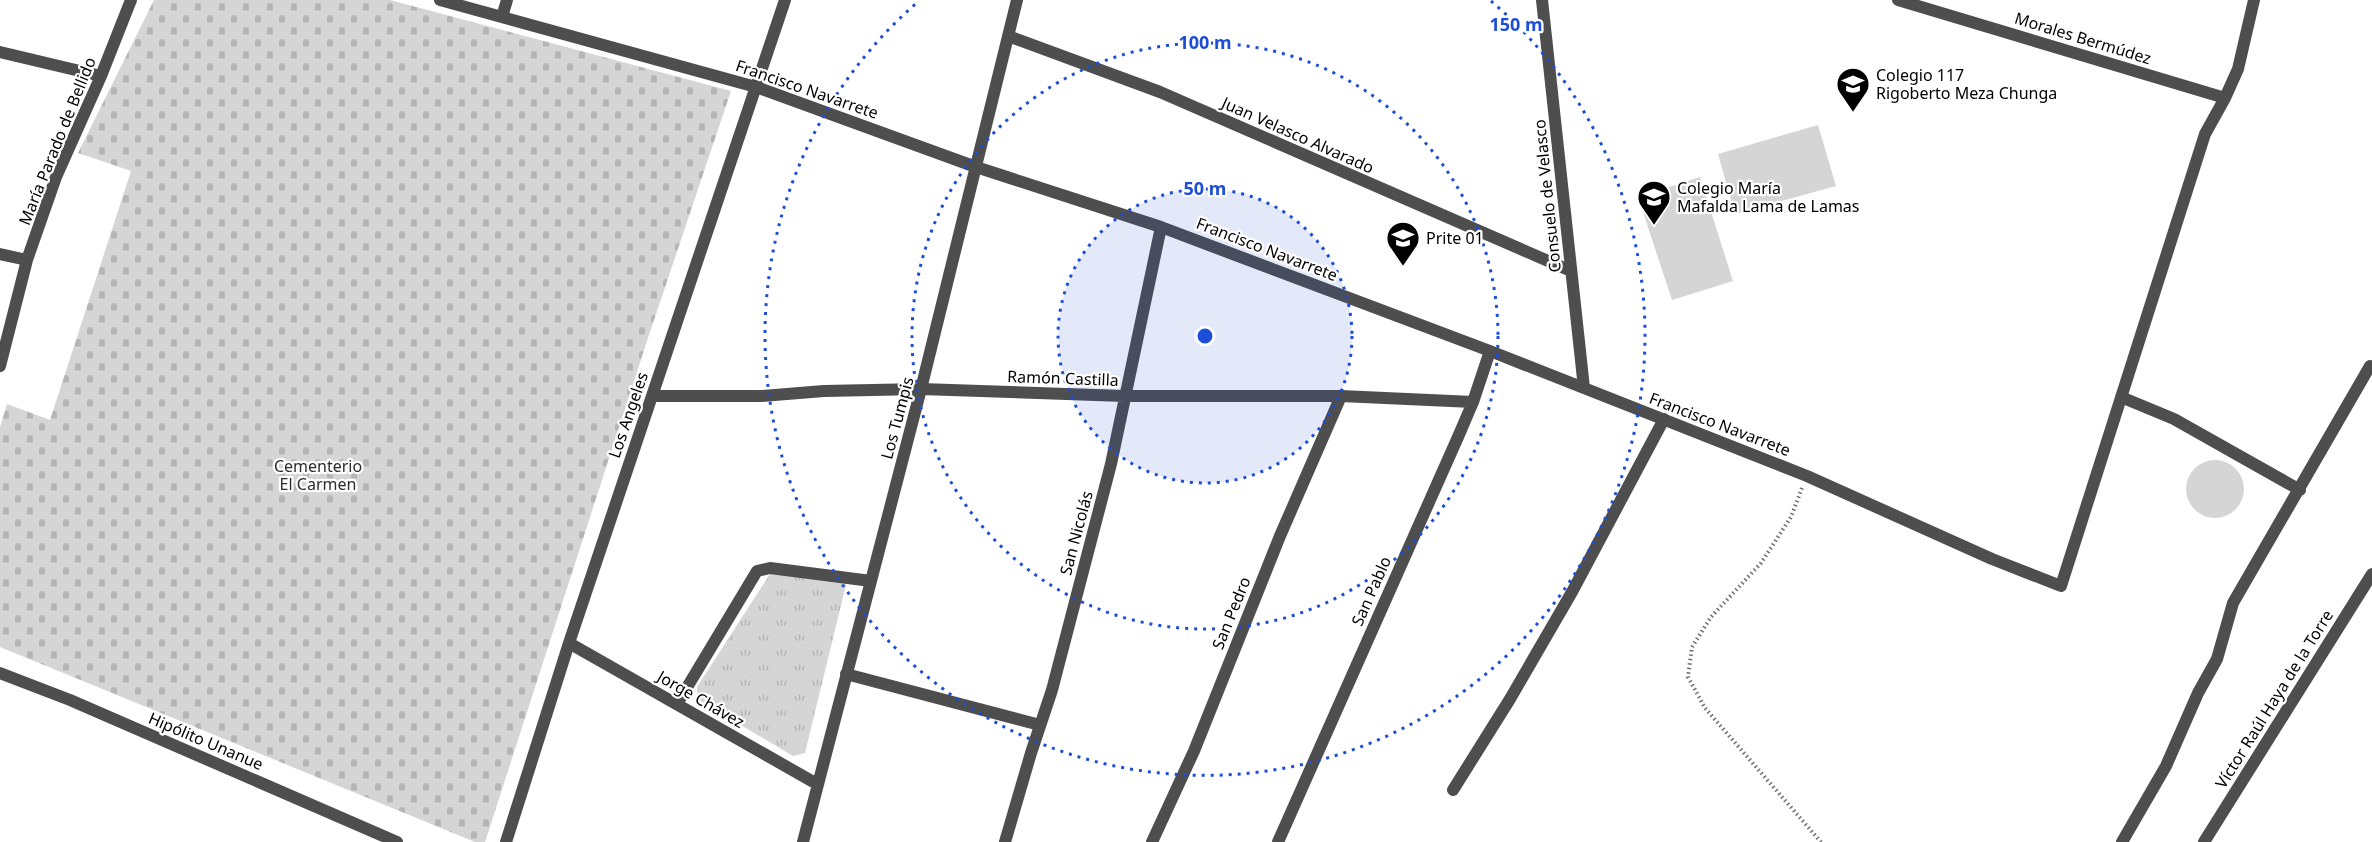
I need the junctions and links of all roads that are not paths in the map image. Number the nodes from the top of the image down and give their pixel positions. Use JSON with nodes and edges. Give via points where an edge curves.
{"nodes":[{"id":1,"x":131,"y":0,"type":"edge"},
{"id":2,"x":440,"y":0,"type":"edge"},
{"id":3,"x":507,"y":0,"type":"edge"},
{"id":4,"x":785,"y":0,"type":"edge"},
{"id":5,"x":1017,"y":0,"type":"edge"},
{"id":6,"x":1542,"y":0,"type":"edge"},
{"id":7,"x":1898,"y":0,"type":"edge"},
{"id":8,"x":2254,"y":0,"type":"edge"},
{"id":9,"x":502,"y":17,"type":"junction"},
{"id":10,"x":1008,"y":36,"type":"junction"},
{"id":11,"x":0,"y":52,"type":"edge"},
{"id":12,"x":102,"y":76,"type":"junction"},
{"id":13,"x":756,"y":87,"type":"junction"},
{"id":14,"x":2225,"y":98,"type":"junction"},
{"id":15,"x":976,"y":166,"type":"junction"},
{"id":16,"x":1161,"y":227,"type":"junction"},
{"id":17,"x":0,"y":254,"type":"edge"},
{"id":18,"x":27,"y":260,"type":"junction"},
{"id":19,"x":1572,"y":272,"type":"junction"},
{"id":20,"x":0,"y":308,"type":"edge"},
{"id":21,"x":13,"y":311,"type":"junction"},
{"id":22,"x":1490,"y":351,"type":"junction"},
{"id":23,"x":0,"y":366,"type":"edge"},
{"id":24,"x":2370,"y":366,"type":"dead end"},
{"id":25,"x":1584,"y":388,"type":"junction"},
{"id":26,"x":921,"y":389,"type":"junction"},
{"id":27,"x":652,"y":396,"type":"junction"},
{"id":28,"x":1124,"y":396,"type":"junction"},
{"id":29,"x":1341,"y":396,"type":"junction"},
{"id":30,"x":2121,"y":397,"type":"junction"},
{"id":31,"x":1473,"y":402,"type":"junction"},
{"id":32,"x":1664,"y":419,"type":"junction"},
{"id":33,"x":2300,"y":490,"type":"junction"},
{"id":34,"x":2372,"y":574,"type":"edge"},
{"id":35,"x":871,"y":581,"type":"junction"},
{"id":36,"x":569,"y":643,"type":"junction"},
{"id":37,"x":0,"y":673,"type":"edge"},
{"id":38,"x":846,"y":674,"type":"junction"},
{"id":39,"x":677,"y":704,"type":"junction"},
{"id":40,"x":1040,"y":725,"type":"junction"},
{"id":41,"x":817,"y":784,"type":"junction"},
{"id":42,"x":1453,"y":790,"type":"dead end"},
{"id":43,"x":397,"y":842,"type":"edge"},
{"id":44,"x":506,"y":842,"type":"edge"},
{"id":45,"x":803,"y":842,"type":"edge"},
{"id":46,"x":1005,"y":842,"type":"edge"},
{"id":47,"x":1152,"y":842,"type":"edge"},
{"id":48,"x":1278,"y":842,"type":"edge"},
{"id":49,"x":2122,"y":842,"type":"edge"},
{"id":50,"x":2204,"y":842,"type":"edge"}],
"edges":[{"from":1,"to":12,"type":"street","name":"María Parado de Bellido"},
{"from":2,"to":9,"type":"street","name":"Francisco Navarrete"},
{"from":3,"to":9,"type":"street"},
{"from":4,"to":13,"type":"street","name":"Los Angeles"},
{"from":5,"to":10,"type":"street","name":"Los Tumpis"},
{"from":6,"to":19,"type":"street","name":"Consuelo de Velasco"},
{"from":7,"to":14,"type":"street","name":"Morales Bermúdez"},
{"from":8,"to":14,"type":"street","via":[[2238,69]]},
{"from":9,"to":13,"type":"street","name":"Francisco Navarrete"},
{"from":10,"to":15,"type":"street","name":"Los Tumpis"},
{"from":10,"to":19,"type":"street","name":"Juan Velasco Alvarado","via":[[1160,92]]},
{"from":11,"to":12,"type":"street"},
{"from":12,"to":18,"type":"street","name":"María Parado de Bellido","via":[[56,177]]},
{"from":13,"to":15,"type":"street","name":"Francisco Navarrete"},
{"from":13,"to":27,"type":"street","name":"Los Angeles"},
{"from":14,"to":30,"type":"street","via":[[2205,134]]},
{"from":15,"to":16,"type":"street","name":"Francisco Navarrete"},
{"from":15,"to":26,"type":"street","name":"Los Tumpis"},
{"from":16,"to":22,"type":"street","name":"Francisco Navarrete"},
{"from":16,"to":28,"type":"street","name":"San Nicolás"},
{"from":17,"to":18,"type":"street"},
{"from":18,"to":21,"type":"street","name":"María Parado de Bellido"},
{"from":19,"to":25,"type":"street","name":"Consuelo de Velasco"},
{"from":20,"to":21,"type":"street"},
{"from":21,"to":23,"type":"street","name":"María Parado de Bellido"},
{"from":22,"to":25,"type":"street","name":"Francisco Navarrete"},
{"from":22,"to":31,"type":"street","name":"San Pablo"},
{"from":24,"to":33,"type":"street"},
{"from":25,"to":32,"type":"street","name":"Francisco Navarrete"},
{"from":26,"to":27,"type":"street","name":"Ramón Castilla"},
{"from":26,"to":28,"type":"street","name":"Ramón Castilla"},
{"from":26,"to":35,"type":"street","name":"Los Tumpis"},
{"from":27,"to":36,"type":"street","name":"Los Angeles"},
{"from":28,"to":29,"type":"street","name":"Ramón Castilla"},
{"from":28,"to":40,"type":"street","name":"San Nicolás","via":[[1111,464]]},
{"from":29,"to":31,"type":"street","name":"Ramón Castilla"},
{"from":29,"to":47,"type":"street","name":"San Pedro","via":[[1194,751]]},
{"from":30,"to":32,"type":"street","name":"Francisco Navarrete","via":[[2061,586]]},
{"from":30,"to":33,"type":"street","via":[[2174,419]]},
{"from":31,"to":48,"type":"street","name":"San Pablo"},
{"from":32,"to":42,"type":"street","via":[[1572,592]]},
{"from":33,"to":49,"type":"street","via":[[2233,603],[2217,659],[2166,766]]},
{"from":34,"to":50,"type":"street","name":"Víctor Raúl Haya de la Torre"},
{"from":35,"to":38,"type":"street","name":"Los Tumpis"},
{"from":35,"to":39,"type":"street","via":[[770,568],[757,571]]},
{"from":36,"to":39,"type":"street","name":"Jorge Chávez"},
{"from":36,"to":44,"type":"street","name":"Los Angeles"},
{"from":37,"to":43,"type":"street","name":"Hipólito Unanue"},
{"from":38,"to":40,"type":"street"},
{"from":38,"to":41,"type":"street","name":"Los Tumpis"},
{"from":39,"to":41,"type":"street","name":"Jorge Chávez"},
{"from":40,"to":46,"type":"street","name":"San Nicolás"},
{"from":41,"to":45,"type":"street","name":"Los Tumpis"}]}
